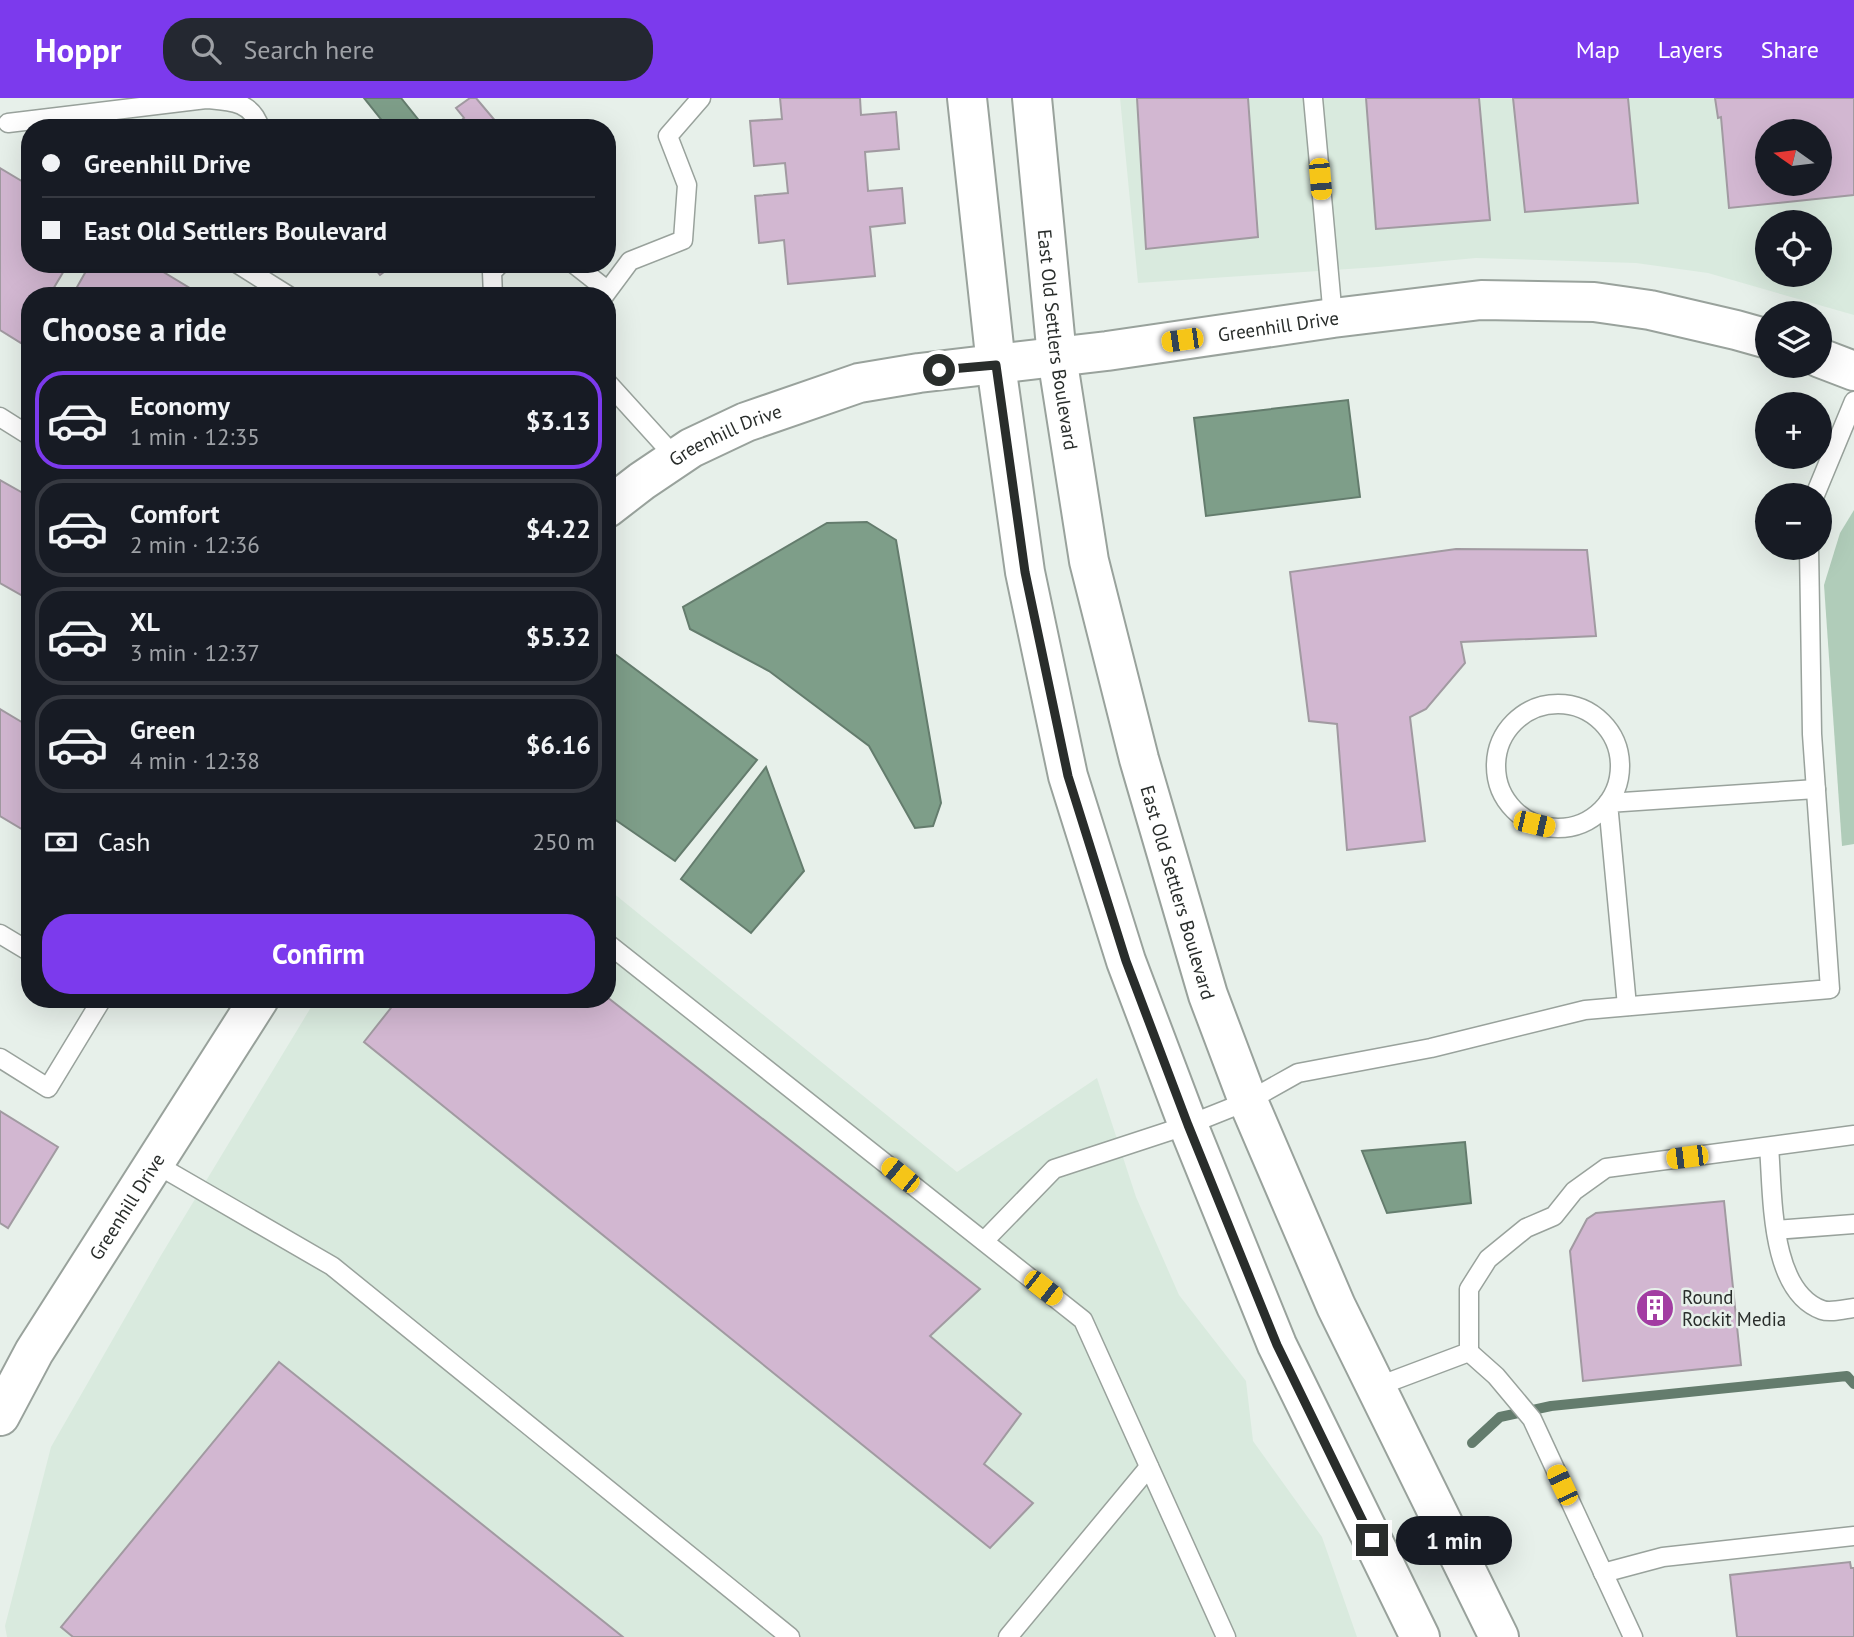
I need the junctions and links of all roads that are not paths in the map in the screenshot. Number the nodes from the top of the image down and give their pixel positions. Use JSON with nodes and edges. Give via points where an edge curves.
{"nodes":[{"id":1,"x":701,"y":98,"type":"edge"},
{"id":2,"x":967,"y":98,"type":"edge"},
{"id":3,"x":1032,"y":98,"type":"edge"},
{"id":4,"x":1313,"y":98,"type":"edge"},
{"id":5,"x":22,"y":119,"type":"edge"},
{"id":6,"x":257,"y":119,"type":"edge"},
{"id":7,"x":4,"y":121,"type":"edge"},
{"id":8,"x":21,"y":130,"type":"edge"},
{"id":9,"x":252,"y":273,"type":"edge"},
{"id":10,"x":270,"y":273,"type":"edge"},
{"id":11,"x":584,"y":273,"type":"edge"},
{"id":12,"x":271,"y":285,"type":"junction"},
{"id":13,"x":274,"y":287,"type":"edge"},
{"id":14,"x":599,"y":287,"type":"edge"},
{"id":15,"x":610,"y":287,"type":"edge"},
{"id":16,"x":1333,"y":318,"type":"junction"},
{"id":17,"x":1755,"y":336,"type":"edge"},
{"id":18,"x":1056,"y":358,"type":"junction"},
{"id":19,"x":1832,"y":363,"type":"edge"},
{"id":20,"x":996,"y":365,"type":"junction"},
{"id":21,"x":1854,"y":371,"type":"edge"},
{"id":22,"x":616,"y":392,"type":"edge"},
{"id":23,"x":1854,"y":401,"type":"edge"},
{"id":24,"x":0,"y":417,"type":"edge"},
{"id":25,"x":21,"y":430,"type":"edge"},
{"id":26,"x":677,"y":458,"type":"junction"},
{"id":27,"x":1820,"y":483,"type":"edge"},
{"id":28,"x":616,"y":501,"type":"edge"},
{"id":29,"x":1809,"y":560,"type":"edge"},
{"id":30,"x":1816,"y":789,"type":"junction"},
{"id":31,"x":1608,"y":803,"type":"junction"},
{"id":32,"x":0,"y":934,"type":"edge"},
{"id":33,"x":21,"y":947,"type":"edge"},
{"id":34,"x":616,"y":950,"type":"edge"},
{"id":35,"x":1627,"y":1006,"type":"junction"},
{"id":36,"x":97,"y":1008,"type":"edge"},
{"id":37,"x":253,"y":1008,"type":"edge"},
{"id":38,"x":0,"y":1058,"type":"edge"},
{"id":39,"x":1248,"y":1101,"type":"junction"},
{"id":40,"x":1188,"y":1125,"type":"junction"},
{"id":41,"x":1854,"y":1136,"type":"edge"},
{"id":42,"x":1769,"y":1147,"type":"junction"},
{"id":43,"x":154,"y":1163,"type":"junction"},
{"id":44,"x":1854,"y":1224,"type":"edge"},
{"id":45,"x":1776,"y":1230,"type":"junction"},
{"id":46,"x":984,"y":1241,"type":"junction"},
{"id":47,"x":1854,"y":1308,"type":"edge"},
{"id":48,"x":1469,"y":1352,"type":"junction"},
{"id":49,"x":1376,"y":1387,"type":"junction"},
{"id":50,"x":0,"y":1416,"type":"edge"},
{"id":51,"x":1149,"y":1467,"type":"junction"},
{"id":52,"x":1854,"y":1536,"type":"edge"},
{"id":53,"x":1603,"y":1573,"type":"junction"},
{"id":54,"x":790,"y":1637,"type":"edge"},
{"id":55,"x":1008,"y":1637,"type":"edge"},
{"id":56,"x":1226,"y":1637,"type":"edge"},
{"id":57,"x":1420,"y":1637,"type":"edge"},
{"id":58,"x":1499,"y":1637,"type":"edge"},
{"id":59,"x":1633,"y":1637,"type":"edge"}],
"edges":[{"from":1,"to":15,"type":"lane","via":[[668,136],[687,185],[684,240],[630,261]]},
{"from":2,"to":20,"type":"main road"},
{"from":3,"to":18,"type":"main road","name":"East Old Settlers Boulevard"},
{"from":4,"to":16,"type":"lane"},
{"from":5,"to":6,"type":"lane","via":[[206,99],[235,101]]},
{"from":7,"to":8,"type":"lane"},
{"from":9,"to":12,"type":"lane"},
{"from":10,"to":12,"type":"lane"},
{"from":11,"to":14,"type":"lane"},
{"from":12,"to":13,"type":"lane"},
{"from":16,"to":17,"type":"main road","name":"Greenhill Drive","via":[[1481,300],[1572,301],[1650,310]]},
{"from":16,"to":18,"type":"main road","name":"Greenhill Drive"},
{"from":18,"to":20,"type":"main road","name":"Greenhill Drive"},
{"from":18,"to":39,"type":"main road","name":"East Old Settlers Boulevard","via":[[1089,561],[1139,759],[1208,995]]},
{"from":19,"to":21,"type":"main road"},
{"from":20,"to":26,"type":"main road","name":"Greenhill Drive","via":[[859,383],[746,422]]},
{"from":20,"to":40,"type":"main road","via":[[1025,572],[1068,776],[1126,961]]},
{"from":22,"to":26,"type":"lane"},
{"from":23,"to":27,"type":"lane"},
{"from":24,"to":25,"type":"lane"},
{"from":26,"to":28,"type":"main road","name":"Greenhill Drive"},
{"from":29,"to":30,"type":"lane"},
{"from":30,"to":31,"type":"lane"},
{"from":30,"to":35,"type":"lane","via":[[1830,989]]},
{"from":31,"to":31,"type":"lane","via":[[1575,826],[1534,824],[1517,813],[1504,797],[1496,757],[1515,720],[1552,704],[1572,705],[1591,713],[1616,744],[1620,764]]},
{"from":31,"to":35,"type":"lane"},
{"from":32,"to":33,"type":"lane"},
{"from":34,"to":46,"type":"lane"},
{"from":35,"to":39,"type":"lane","via":[[1586,1010],[1431,1048],[1298,1073]]},
{"from":36,"to":38,"type":"lane","via":[[48,1088]]},
{"from":37,"to":43,"type":"main road","name":"Greenhill Drive"},
{"from":39,"to":40,"type":"lane"},
{"from":39,"to":49,"type":"main road","name":"East Old Settlers Boulevard"},
{"from":40,"to":46,"type":"lane","via":[[1054,1169]]},
{"from":40,"to":57,"type":"main road","via":[[1277,1345]]},
{"from":41,"to":42,"type":"lane"},
{"from":42,"to":45,"type":"lane"},
{"from":42,"to":48,"type":"lane","via":[[1606,1168],[1574,1191],[1555,1216],[1526,1228],[1488,1259],[1469,1289]]},
{"from":43,"to":50,"type":"main road","name":"Greenhill Drive","via":[[34,1352]]},
{"from":43,"to":54,"type":"lane","via":[[332,1266]]},
{"from":44,"to":45,"type":"lane"},
{"from":45,"to":47,"type":"lane","via":[[1778,1251],[1797,1294],[1823,1311]]},
{"from":46,"to":51,"type":"lane","via":[[1083,1320]]},
{"from":48,"to":49,"type":"lane"},
{"from":48,"to":53,"type":"lane","via":[[1496,1376],[1531,1419]]},
{"from":49,"to":58,"type":"main road","name":"East Old Settlers Boulevard"},
{"from":51,"to":55,"type":"lane"},
{"from":51,"to":56,"type":"lane"},
{"from":52,"to":53,"type":"lane","via":[[1663,1557]]},
{"from":53,"to":59,"type":"lane"}]}
